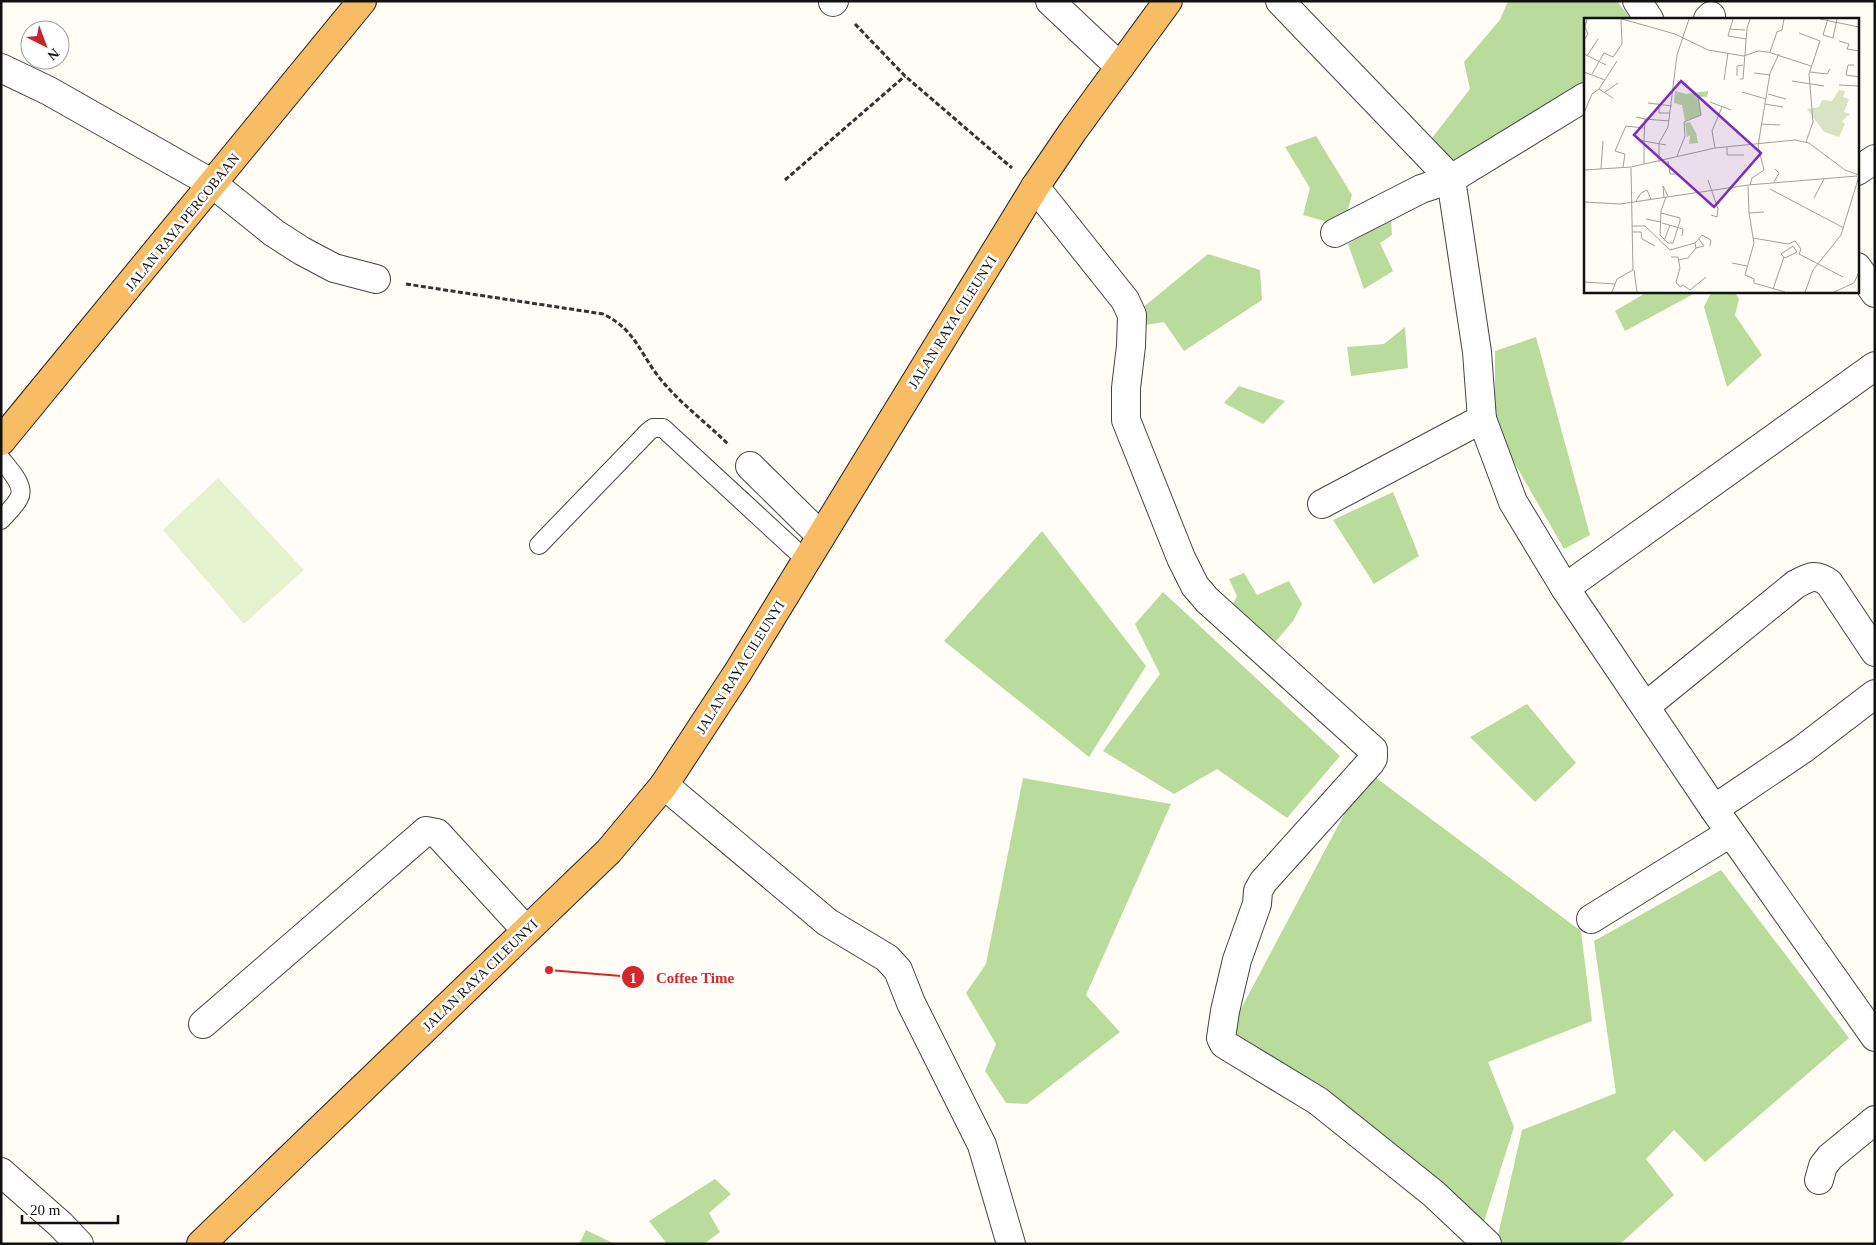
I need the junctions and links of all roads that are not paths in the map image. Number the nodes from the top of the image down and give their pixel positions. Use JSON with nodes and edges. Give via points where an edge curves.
{"nodes":[{"id":1,"x":362,"y":1,"type":"edge"},
{"id":2,"x":1050,"y":1,"type":"edge"},
{"id":3,"x":1168,"y":1,"type":"edge"},
{"id":4,"x":1280,"y":1,"type":"edge"},
{"id":5,"x":1637,"y":1,"type":"edge"},
{"id":6,"x":1648,"y":18,"type":"edge"},
{"id":7,"x":1120,"y":67,"type":"junction"},
{"id":8,"x":1,"y":68,"type":"edge"},
{"id":9,"x":1584,"y":99,"type":"edge"},
{"id":10,"x":1875,"y":159,"type":"edge"},
{"id":11,"x":1858,"y":170,"type":"edge"},
{"id":12,"x":1451,"y":179,"type":"junction"},
{"id":13,"x":214,"y":184,"type":"junction"},
{"id":14,"x":1035,"y":187,"type":"junction"},
{"id":15,"x":1335,"y":233,"type":"dead end"},
{"id":16,"x":1858,"y":268,"type":"edge"},
{"id":17,"x":376,"y":279,"type":"road end"},
{"id":18,"x":1875,"y":293,"type":"edge"},
{"id":19,"x":1875,"y":366,"type":"edge"},
{"id":20,"x":1482,"y":419,"type":"junction"},
{"id":21,"x":1,"y":442,"type":"edge"},
{"id":22,"x":1,"y":459,"type":"edge"},
{"id":23,"x":750,"y":466,"type":"road end"},
{"id":24,"x":1322,"y":504,"type":"dead end"},
{"id":25,"x":1,"y":520,"type":"edge"},
{"id":26,"x":821,"y":536,"type":"junction"},
{"id":27,"x":539,"y":545,"type":"dead end"},
{"id":28,"x":806,"y":560,"type":"junction"},
{"id":29,"x":1565,"y":588,"type":"junction"},
{"id":30,"x":1875,"y":652,"type":"edge"},
{"id":31,"x":1875,"y":694,"type":"edge"},
{"id":32,"x":1646,"y":706,"type":"junction"},
{"id":33,"x":664,"y":785,"type":"junction"},
{"id":34,"x":1714,"y":809,"type":"junction"},
{"id":35,"x":1730,"y":833,"type":"junction"},
{"id":36,"x":1591,"y":919,"type":"dead end"},
{"id":37,"x":526,"y":930,"type":"junction"},
{"id":38,"x":203,"y":1024,"type":"dead end"},
{"id":39,"x":1875,"y":1037,"type":"edge"},
{"id":40,"x":1875,"y":1120,"type":"edge"},
{"id":41,"x":1,"y":1172,"type":"edge"},
{"id":42,"x":1819,"y":1180,"type":"dead end"},
{"id":43,"x":79,"y":1244,"type":"edge"},
{"id":44,"x":201,"y":1244,"type":"edge"},
{"id":45,"x":1011,"y":1244,"type":"edge"},
{"id":46,"x":1487,"y":1244,"type":"edge"}],
"edges":[{"from":1,"to":13,"type":"highway","name":"JALAN RAYA PERCOBAAN"},
{"from":2,"to":7,"type":"street"},
{"from":3,"to":7,"type":"highway","name":"JALAN RAYA CILEUNYI"},
{"from":4,"to":12,"type":"street"},
{"from":5,"to":6,"type":"street"},
{"from":7,"to":14,"type":"highway","name":"JALAN RAYA CILEUNYI"},
{"from":8,"to":13,"type":"street","via":[[49,91]]},
{"from":9,"to":12,"type":"street"},
{"from":10,"to":11,"type":"street"},
{"from":12,"to":15,"type":"street","via":[[1421,189]]},
{"from":12,"to":20,"type":"street","via":[[1478,358]]},
{"from":13,"to":17,"type":"street","via":[[274,233],[302,251],[334,268]]},
{"from":13,"to":21,"type":"highway","name":"JALAN RAYA PERCOBAAN"},
{"from":14,"to":26,"type":"highway","name":"JALAN RAYA CILEUNYI"},
{"from":14,"to":46,"type":"street","via":[[1125,300],[1132,315],[1126,420],[1195,586],[1373,750],[1370,763],[1258,891],[1257,904],[1237,960],[1221,1038],[1224,1044],[1318,1101],[1434,1194]]},
{"from":16,"to":18,"type":"street"},
{"from":19,"to":29,"type":"street"},
{"from":20,"to":24,"type":"street"},
{"from":20,"to":29,"type":"street","via":[[1513,502]]},
{"from":22,"to":25,"type":"lane","via":[[18,482],[21,492]]},
{"from":23,"to":26,"type":"street"},
{"from":26,"to":28,"type":"highway","name":"JALAN RAYA CILEUNYI"},
{"from":27,"to":28,"type":"lane","via":[[648,432],[659,427]]},
{"from":28,"to":33,"type":"highway","name":"JALAN RAYA CILEUNYI"},
{"from":29,"to":32,"type":"street"},
{"from":30,"to":32,"type":"street","via":[[1829,583],[1820,576],[1809,577],[1796,584]]},
{"from":31,"to":34,"type":"street","via":[[1803,749]]},
{"from":32,"to":34,"type":"street"},
{"from":33,"to":37,"type":"highway","name":"JALAN RAYA CILEUNYI","via":[[609,852]]},
{"from":33,"to":45,"type":"street","via":[[827,922],[887,958],[898,970],[911,1003],[982,1145]]},
{"from":34,"to":35,"type":"street"},
{"from":35,"to":36,"type":"street"},
{"from":35,"to":39,"type":"street"},
{"from":37,"to":38,"type":"street","via":[[437,833],[426,831]]},
{"from":37,"to":44,"type":"highway","name":"JALAN RAYA CILEUNYI"},
{"from":40,"to":42,"type":"street","via":[[1830,1157]]},
{"from":41,"to":43,"type":"street"}]}
